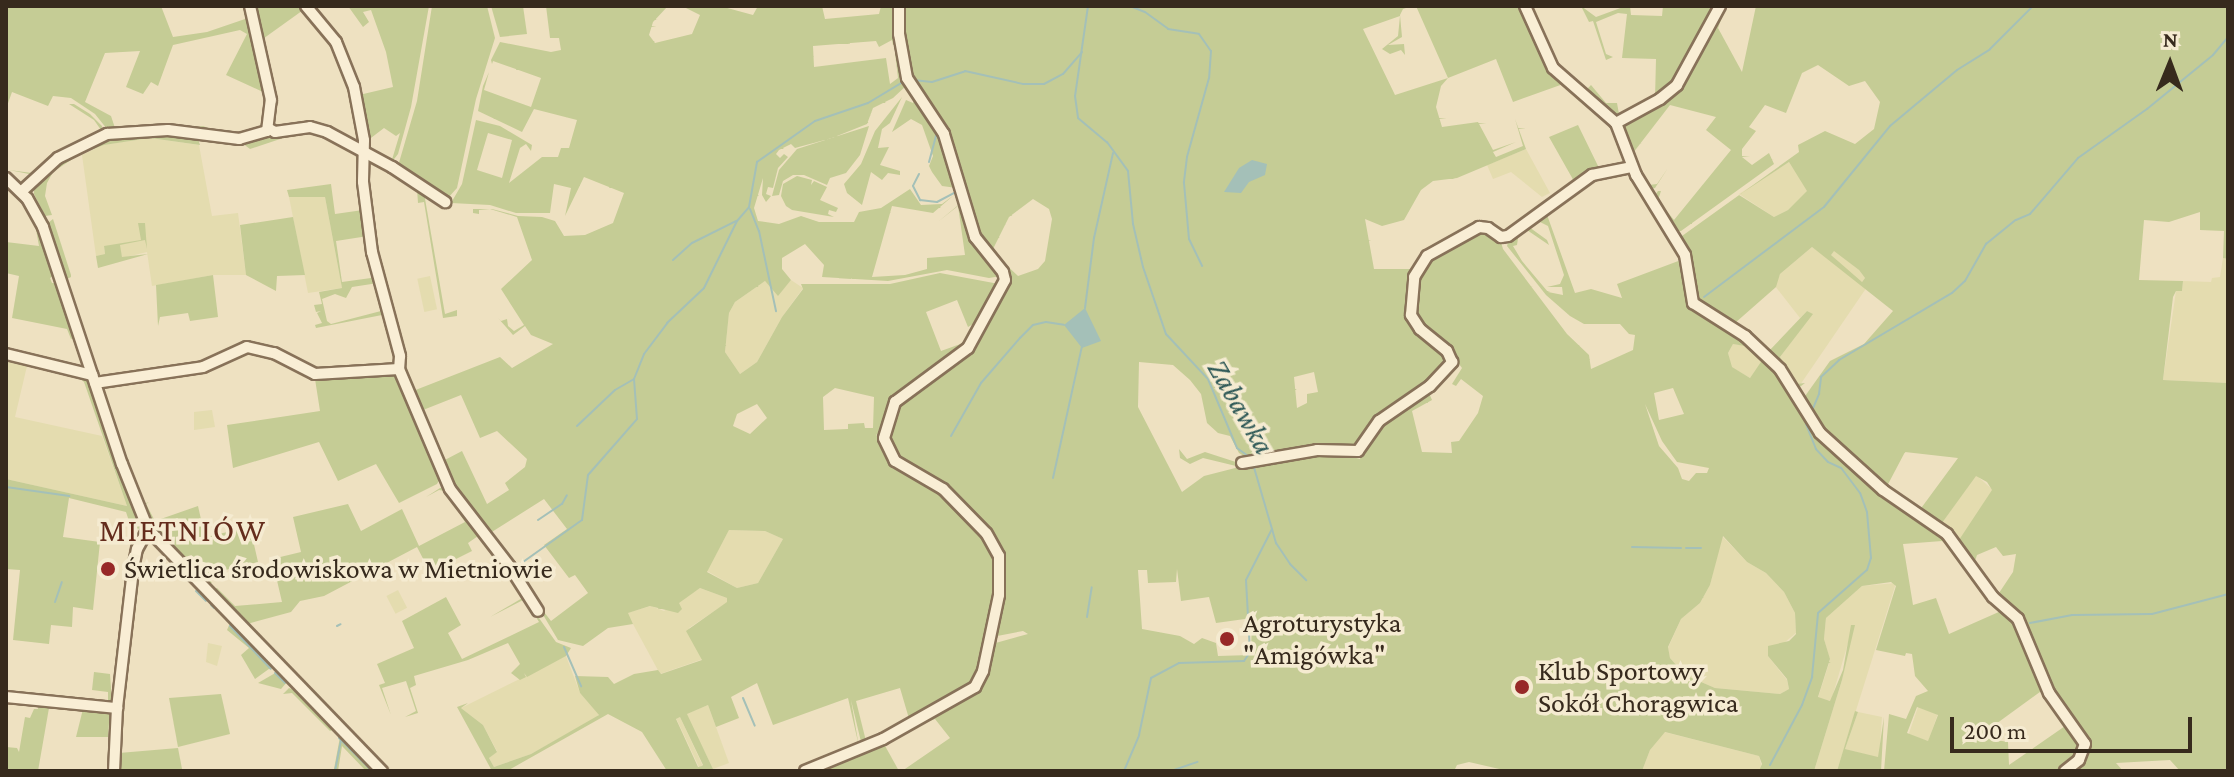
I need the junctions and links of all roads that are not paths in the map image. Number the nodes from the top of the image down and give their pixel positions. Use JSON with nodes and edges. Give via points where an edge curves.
{"nodes":[{"id":1,"x":250,"y":6,"type":"edge"},
{"id":2,"x":306,"y":6,"type":"edge"},
{"id":3,"x":899,"y":6,"type":"edge"},
{"id":4,"x":1525,"y":6,"type":"edge"},
{"id":5,"x":1720,"y":6,"type":"edge"},
{"id":6,"x":1616,"y":123,"type":"junction"},
{"id":7,"x":268,"y":128,"type":"junction"},
{"id":8,"x":361,"y":149,"type":"junction"},
{"id":9,"x":1632,"y":167,"type":"junction"},
{"id":10,"x":6,"y":178,"type":"edge"},
{"id":11,"x":22,"y":191,"type":"junction"},
{"id":12,"x":445,"y":202,"type":"dead end"},
{"id":13,"x":6,"y":354,"type":"edge"},
{"id":14,"x":399,"y":369,"type":"junction"},
{"id":15,"x":94,"y":379,"type":"junction"},
{"id":16,"x":1248,"y":461,"type":"dead end"},
{"id":17,"x":148,"y":529,"type":"junction"},
{"id":18,"x":538,"y":611,"type":"dead end"},
{"id":19,"x":6,"y":697,"type":"edge"},
{"id":20,"x":117,"y":708,"type":"junction"},
{"id":21,"x":114,"y":771,"type":"edge"},
{"id":22,"x":382,"y":771,"type":"edge"},
{"id":23,"x":805,"y":771,"type":"edge"},
{"id":24,"x":2065,"y":771,"type":"edge"}],
"edges":[{"from":1,"to":7,"type":"street","via":[[270,94]]},
{"from":2,"to":8,"type":"street","via":[[342,52],[358,104]]},
{"from":3,"to":23,"type":"street","via":[[907,78],[944,134],[975,237],[1005,280],[968,348],[895,402],[884,438],[895,461],[943,489],[986,533],[999,556],[999,595],[975,687],[883,739]]},
{"from":4,"to":6,"type":"street","via":[[1553,68]]},
{"from":5,"to":6,"type":"street","via":[[1677,85]]},
{"from":6,"to":9,"type":"street"},
{"from":7,"to":8,"type":"street","via":[[318,129]]},
{"from":7,"to":11,"type":"street","via":[[239,139],[168,130],[107,134],[58,158]]},
{"from":8,"to":12,"type":"street"},
{"from":8,"to":14,"type":"street","via":[[373,255]]},
{"from":9,"to":16,"type":"street","via":[[1592,175],[1508,236],[1479,227],[1427,256],[1414,277],[1411,315],[1452,362],[1430,386],[1379,421],[1358,451],[1317,450]]},
{"from":9,"to":24,"type":"street","via":[[1685,255],[1693,303],[1745,336],[1780,369],[1820,433],[1883,490],[1947,534],[1993,597],[2018,619],[2049,693],[2085,744],[2079,760]]},
{"from":10,"to":11,"type":"street"},
{"from":11,"to":15,"type":"street","via":[[43,227]]},
{"from":13,"to":15,"type":"street"},
{"from":14,"to":15,"type":"street","via":[[315,374],[274,353],[247,347],[203,367]]},
{"from":14,"to":18,"type":"street","via":[[450,489]]},
{"from":15,"to":17,"type":"street"},
{"from":17,"to":20,"type":"street","via":[[134,564]]},
{"from":17,"to":22,"type":"street"},
{"from":19,"to":20,"type":"street"},
{"from":20,"to":21,"type":"street"}]}
